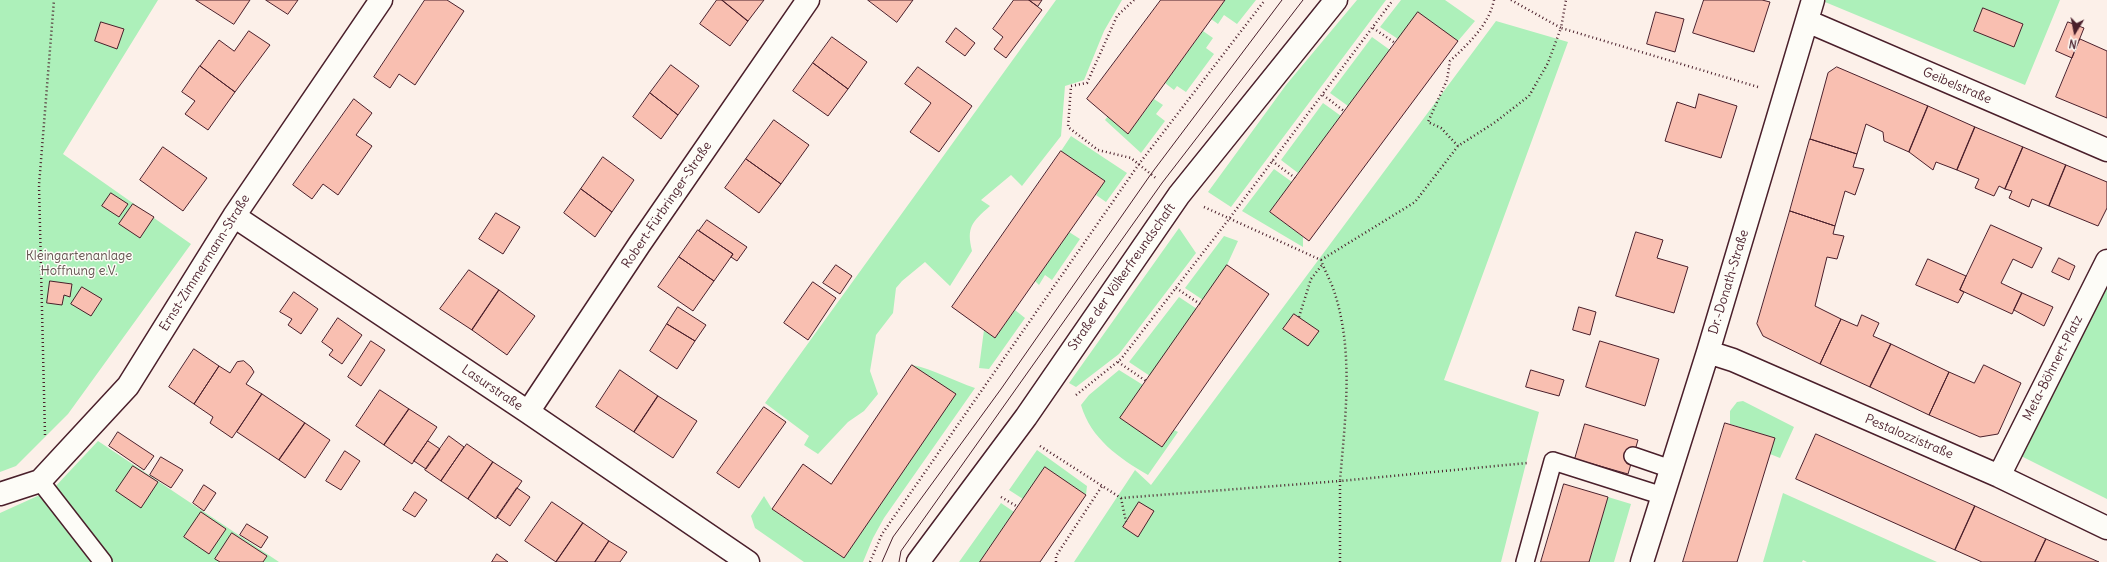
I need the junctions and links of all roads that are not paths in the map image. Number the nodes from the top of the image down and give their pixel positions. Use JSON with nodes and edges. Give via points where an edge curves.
{"nodes":[{"id":1,"x":381,"y":0,"type":"edge"},
{"id":2,"x":808,"y":0,"type":"edge"},
{"id":3,"x":1336,"y":0,"type":"edge"},
{"id":4,"x":1813,"y":0,"type":"edge"},
{"id":5,"x":1807,"y":21,"type":"junction"},
{"id":6,"x":2107,"y":150,"type":"edge"},
{"id":7,"x":234,"y":216,"type":"junction"},
{"id":8,"x":2107,"y":261,"type":"edge"},
{"id":9,"x":1708,"y":352,"type":"junction"},
{"id":10,"x":528,"y":412,"type":"junction"},
{"id":11,"x":1633,"y":456,"type":"dead end"},
{"id":12,"x":1671,"y":468,"type":"junction"},
{"id":13,"x":1999,"y":476,"type":"junction"},
{"id":14,"x":40,"y":481,"type":"junction"},
{"id":15,"x":0,"y":494,"type":"edge"},
{"id":16,"x":1663,"y":496,"type":"junction"},
{"id":17,"x":2107,"y":528,"type":"edge"},
{"id":18,"x":103,"y":562,"type":"edge"},
{"id":19,"x":748,"y":562,"type":"edge"},
{"id":20,"x":918,"y":562,"type":"edge"},
{"id":21,"x":1525,"y":562,"type":"edge"},
{"id":22,"x":1642,"y":562,"type":"edge"}],
"edges":[{"from":1,"to":7,"type":"street","name":"Ernst-Zimmermann-Straße"},
{"from":2,"to":10,"type":"street","name":"Robert-Fürbringer-Straße","via":[[639,245]]},
{"from":3,"to":20,"type":"street","name":"Straße der Völkerfreundschaft","via":[[1179,195],[1026,417]]},
{"from":4,"to":5,"type":"street","name":"Dr.-Donath-Straße"},
{"from":5,"to":6,"type":"street","name":"Geibelstraße"},
{"from":5,"to":9,"type":"street","name":"Dr.-Donath-Straße"},
{"from":7,"to":10,"type":"street","name":"Lasurstraße"},
{"from":7,"to":14,"type":"street","name":"Ernst-Zimmermann-Straße","via":[[128,386]]},
{"from":8,"to":13,"type":"street","name":"Meta-Böhnert-Platz"},
{"from":9,"to":12,"type":"street","name":"Dr.-Donath-Straße"},
{"from":9,"to":13,"type":"street","name":"Pestalozzistraße","via":[[1732,360]]},
{"from":10,"to":19,"type":"street","name":"Lasurstraße"},
{"from":11,"to":12,"type":"lane"},
{"from":12,"to":16,"type":"street","name":"Dr.-Donath-Straße"},
{"from":13,"to":17,"type":"street","name":"Pestalozzistraße"},
{"from":14,"to":15,"type":"street","name":"Ernst-Zimmermann-Straße"},
{"from":14,"to":18,"type":"lane"},
{"from":16,"to":21,"type":"lane","via":[[1553,461]]},
{"from":16,"to":22,"type":"street","name":"Dr.-Donath-Straße"}]}
